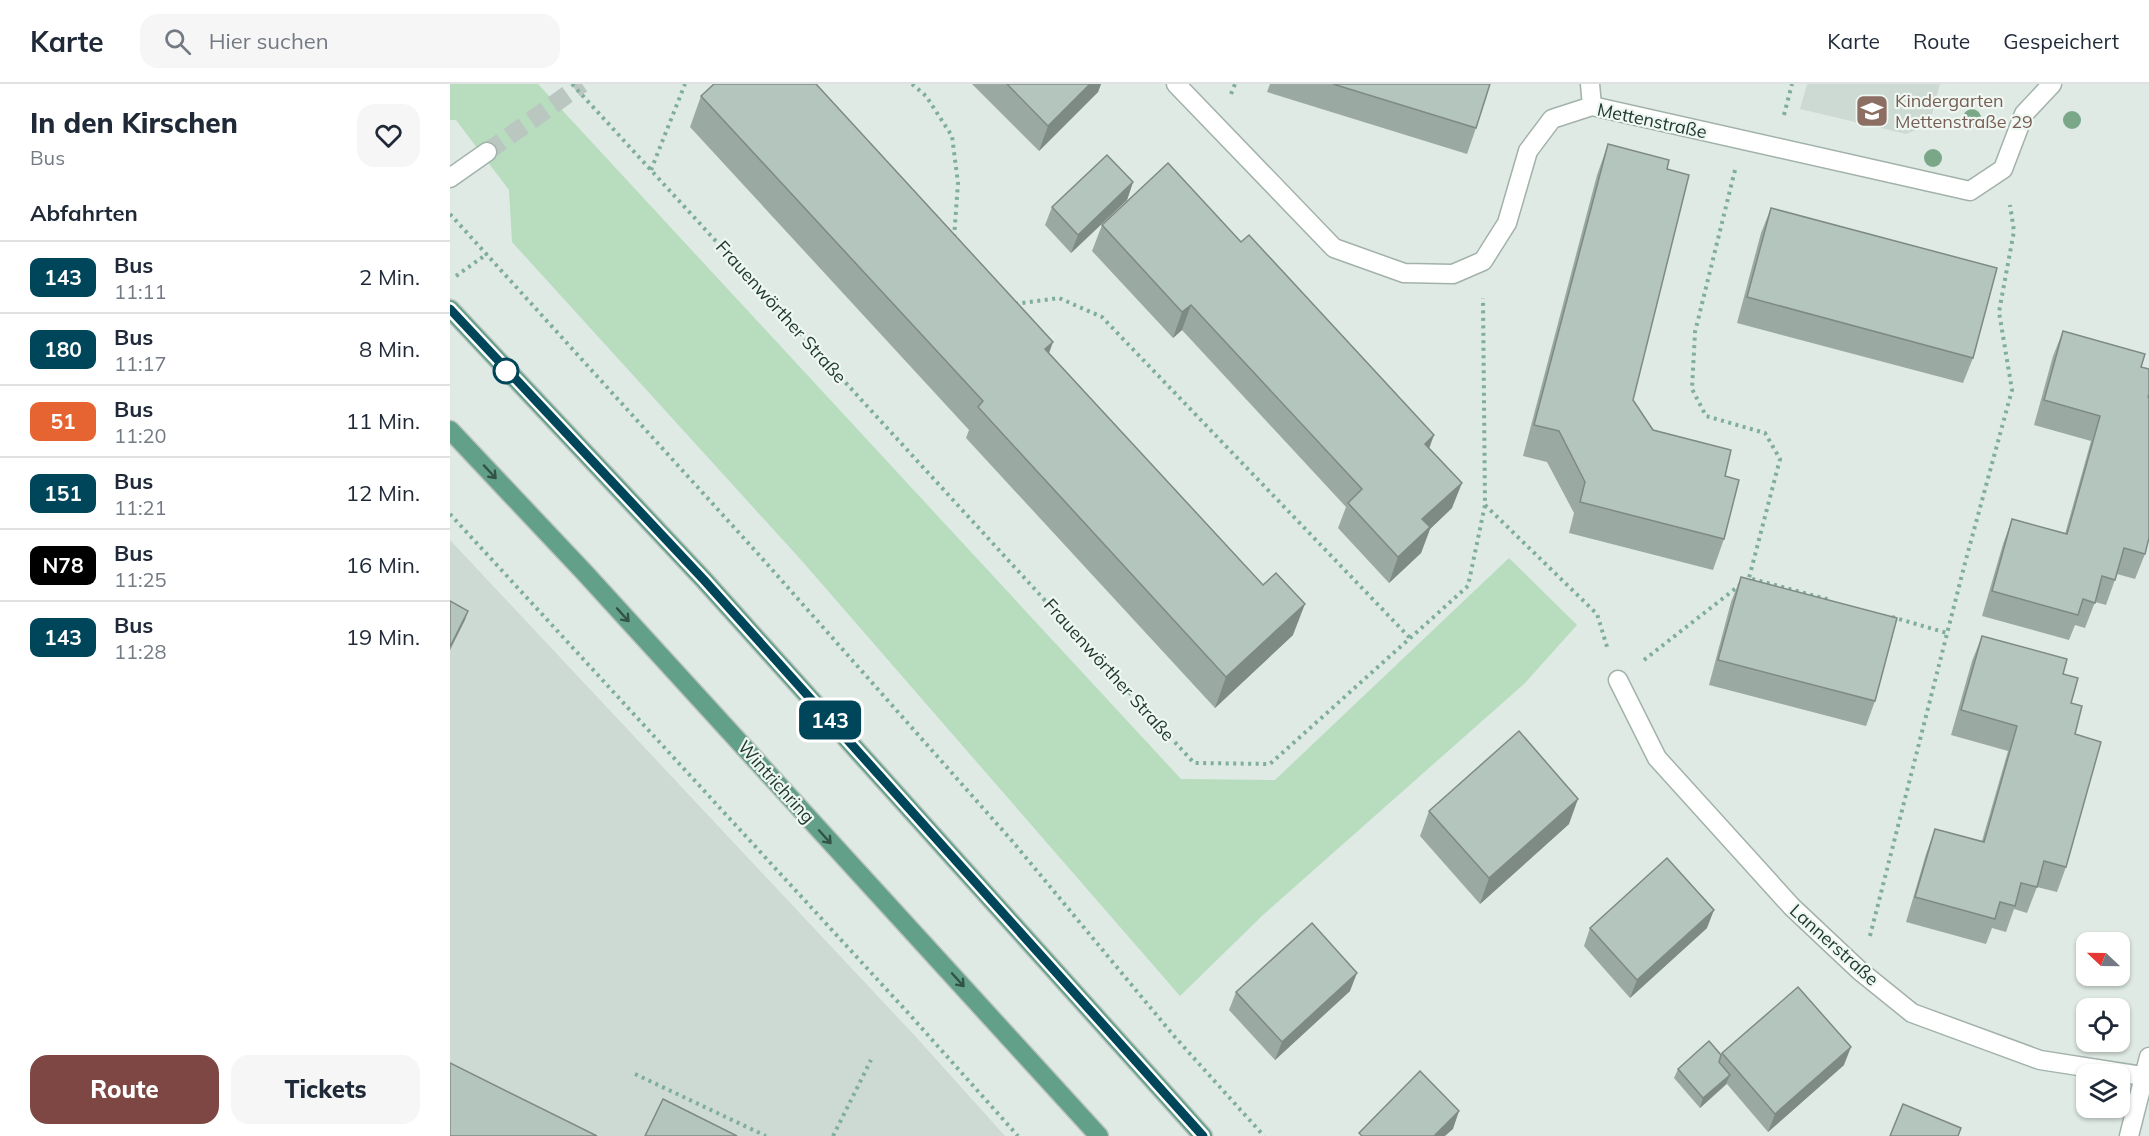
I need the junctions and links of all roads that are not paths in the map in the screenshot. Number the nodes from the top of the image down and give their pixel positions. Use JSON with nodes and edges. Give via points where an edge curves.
{"nodes":[{"id":1,"x":1176,"y":84,"type":"edge"},
{"id":2,"x":1590,"y":84,"type":"edge"},
{"id":3,"x":2052,"y":84,"type":"edge"},
{"id":4,"x":1592,"y":106,"type":"junction"},
{"id":5,"x":487,"y":152,"type":"tunnel mouth"},
{"id":6,"x":450,"y":178,"type":"edge"},
{"id":7,"x":450,"y":309,"type":"edge"},
{"id":8,"x":450,"y":430,"type":"edge"},
{"id":9,"x":1618,"y":680,"type":"road end"},
{"id":10,"x":2148,"y":1070,"type":"edge"},
{"id":11,"x":1099,"y":1136,"type":"edge"},
{"id":12,"x":1203,"y":1136,"type":"edge"},
{"id":13,"x":2129,"y":1136,"type":"edge"}],
"edges":[{"from":1,"to":4,"type":"street","name":"Mettenstraße","via":[[1334,248],[1404,273],[1452,274],[1483,261],[1507,223],[1528,151],[1552,119]]},
{"from":2,"to":4,"type":"street"},
{"from":3,"to":4,"type":"street","name":"Mettenstraße","via":[[2024,114],[2003,169],[1970,191]]},
{"from":5,"to":6,"type":"street"},
{"from":7,"to":12,"type":"main road","via":[[704,580]]},
{"from":8,"to":11,"type":"main road","name":"Wintrichring","one_way":true},
{"from":9,"to":10,"type":"street","name":"Lannerstraße","via":[[1657,758],[1791,907],[1912,1013],[2040,1060]]},
{"from":10,"to":13,"type":"street"}]}
